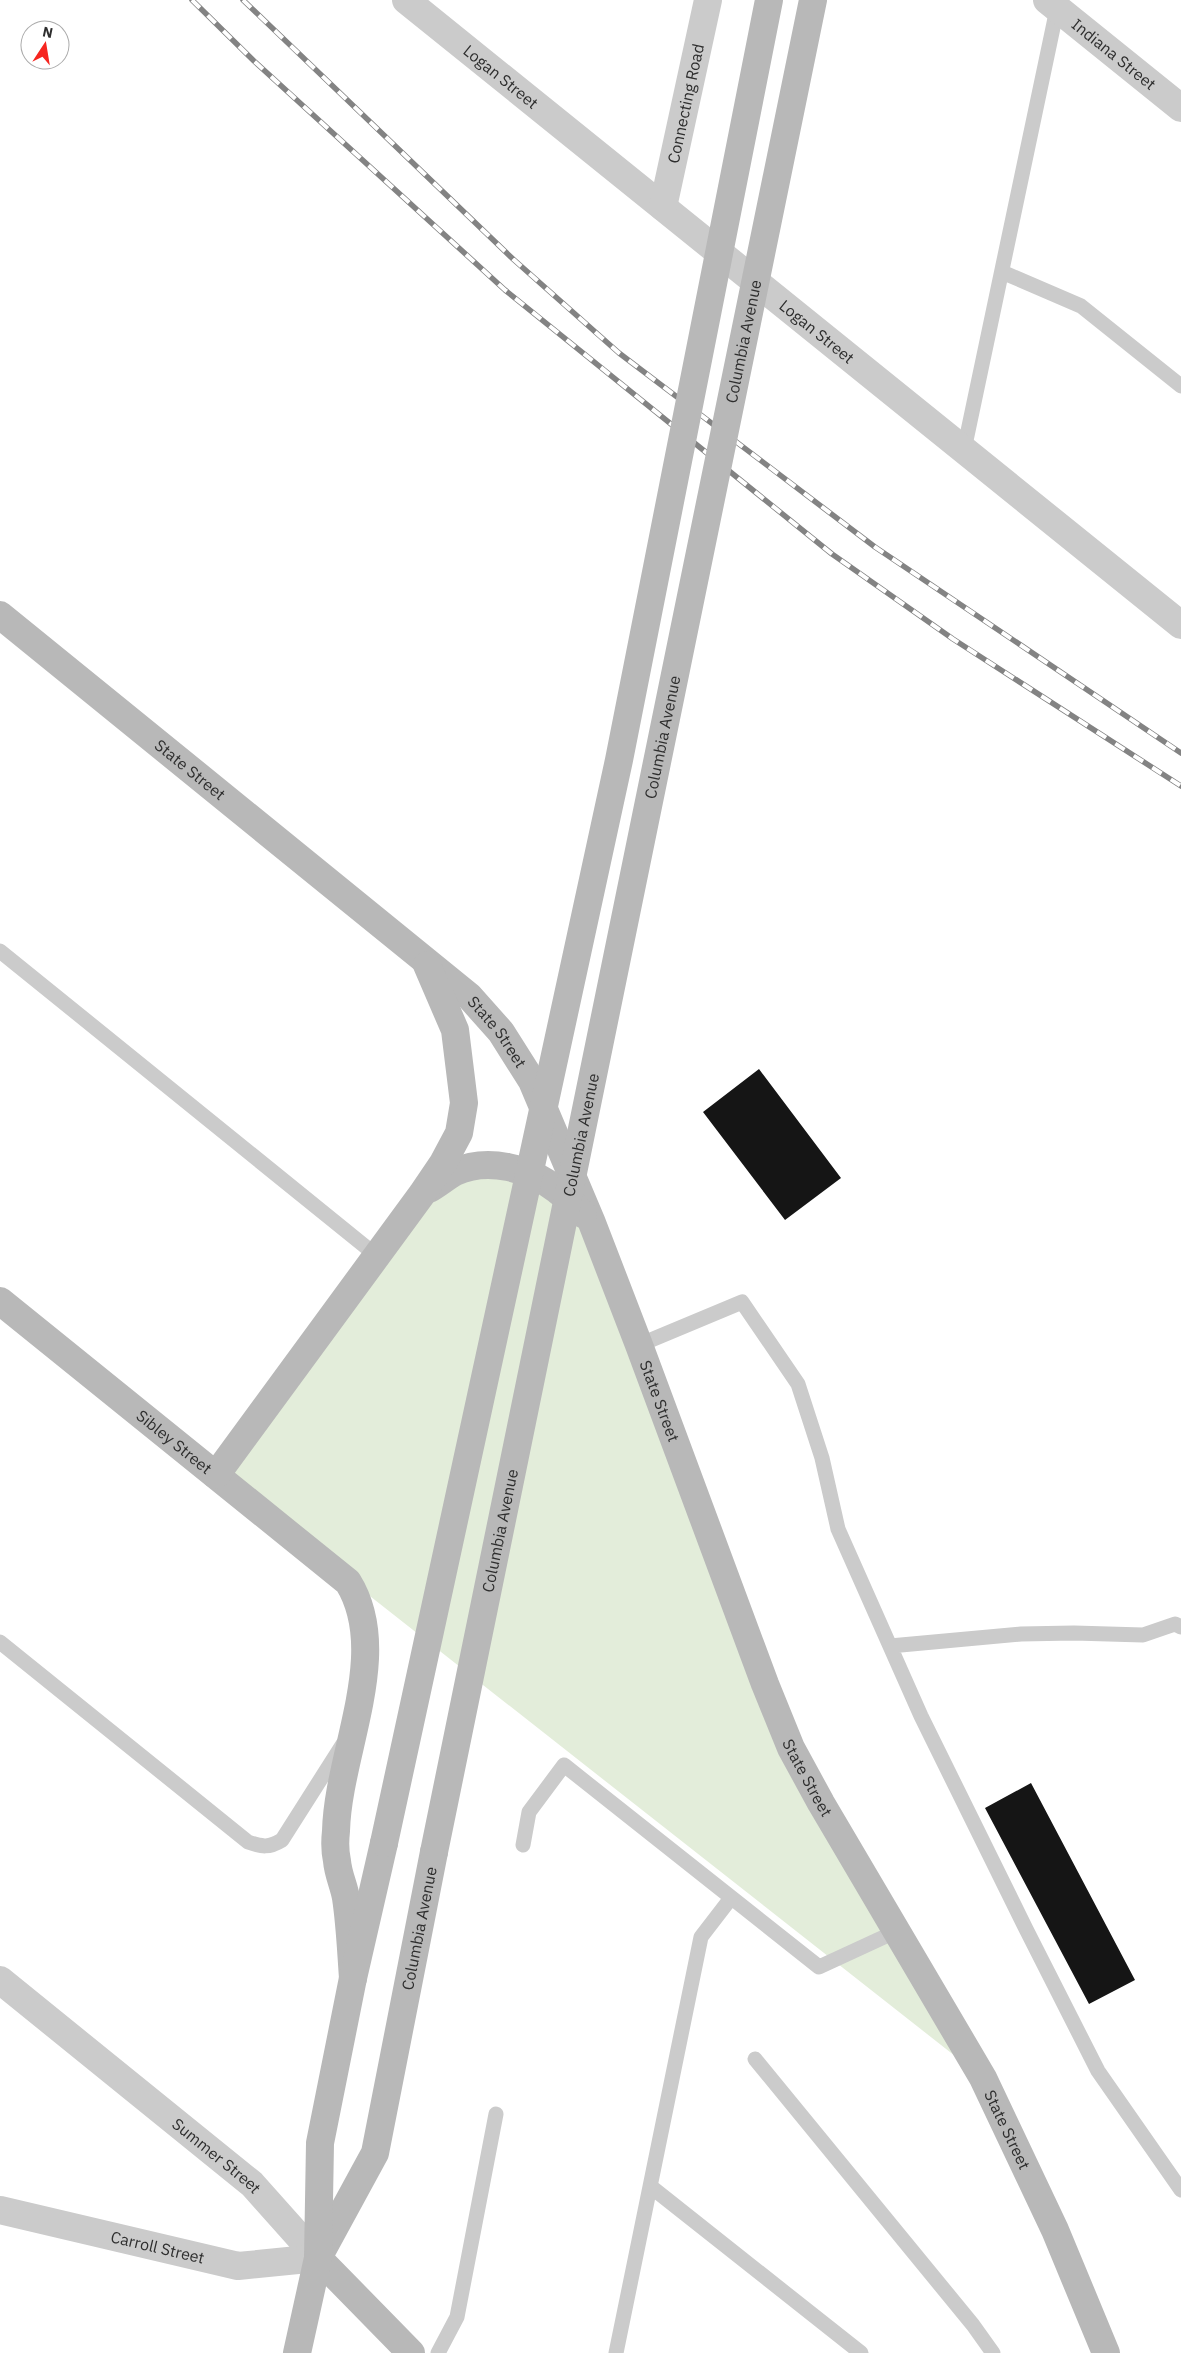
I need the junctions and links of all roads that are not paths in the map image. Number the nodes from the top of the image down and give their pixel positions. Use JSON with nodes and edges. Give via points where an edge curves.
{"nodes":[{"id":1,"x":406,"y":0,"type":"edge"},
{"id":2,"x":708,"y":0,"type":"edge"},
{"id":3,"x":769,"y":0,"type":"edge"},
{"id":4,"x":813,"y":0,"type":"edge"},
{"id":5,"x":1054,"y":3,"type":"edge"},
{"id":6,"x":1181,"y":108,"type":"edge"},
{"id":7,"x":664,"y":207,"type":"junction"},
{"id":8,"x":1002,"y":272,"type":"junction"},
{"id":9,"x":1181,"y":386,"type":"edge"},
{"id":10,"x":964,"y":450,"type":"junction"},
{"id":11,"x":0,"y":615,"type":"edge"},
{"id":12,"x":1181,"y":625,"type":"edge"},
{"id":13,"x":0,"y":952,"type":"edge"},
{"id":14,"x":424,"y":959,"type":"junction"},
{"id":15,"x":422,"y":1194,"type":"junction"},
{"id":16,"x":592,"y":1223,"type":"junction"},
{"id":17,"x":377,"y":1256,"type":"junction"},
{"id":18,"x":0,"y":1301,"type":"edge"},
{"id":19,"x":639,"y":1345,"type":"junction"},
{"id":20,"x":216,"y":1475,"type":"junction"},
{"id":21,"x":1181,"y":1627,"type":"edge"},
{"id":22,"x":0,"y":1642,"type":"edge"},
{"id":23,"x":890,"y":1646,"type":"junction"},
{"id":24,"x":352,"y":1730,"type":"junction"},
{"id":25,"x":523,"y":1845,"type":"dead end"},
{"id":26,"x":731,"y":1898,"type":"junction"},
{"id":27,"x":897,"y":1931,"type":"junction"},
{"id":28,"x":353,"y":1978,"type":"junction"},
{"id":29,"x":0,"y":1980,"type":"edge"},
{"id":30,"x":755,"y":2059,"type":"dead end"},
{"id":31,"x":496,"y":2114,"type":"dead end"},
{"id":32,"x":650,"y":2186,"type":"junction"},
{"id":33,"x":1181,"y":2190,"type":"edge"},
{"id":34,"x":0,"y":2210,"type":"edge"},
{"id":35,"x":318,"y":2258,"type":"junction"},
{"id":36,"x":297,"y":2353,"type":"edge"},
{"id":37,"x":411,"y":2353,"type":"edge"},
{"id":38,"x":438,"y":2353,"type":"edge"},
{"id":39,"x":616,"y":2353,"type":"edge"},
{"id":40,"x":861,"y":2353,"type":"edge"},
{"id":41,"x":992,"y":2353,"type":"edge"},
{"id":42,"x":1106,"y":2353,"type":"edge"}],
"edges":[{"from":1,"to":7,"type":"street","name":"Logan Street"},
{"from":2,"to":7,"type":"street","name":"Connecting Road"},
{"from":3,"to":28,"type":"street","name":"Columbia Avenue","bridge":true,"via":[[619,760]]},
{"from":4,"to":35,"type":"street","name":"Columbia Avenue","bridge":true,"via":[[375,2153]]},
{"from":5,"to":6,"type":"street","name":"Indiana Street"},
{"from":5,"to":8,"type":"lane"},
{"from":7,"to":10,"type":"street","name":"Logan Street"},
{"from":8,"to":9,"type":"lane","via":[[1081,306]]},
{"from":8,"to":10,"type":"lane"},
{"from":10,"to":12,"type":"street","name":"Logan Street"},
{"from":11,"to":14,"type":"street","name":"State Street"},
{"from":13,"to":17,"type":"lane"},
{"from":14,"to":15,"type":"street","via":[[455,1030],[464,1103],[459,1133]]},
{"from":14,"to":16,"type":"street","name":"State Street","via":[[469,996],[501,1032],[527,1072]]},
{"from":15,"to":16,"type":"street","via":[[456,1172],[482,1166],[506,1166],[533,1175],[558,1190]]},
{"from":15,"to":17,"type":"street"},
{"from":16,"to":19,"type":"street","name":"State Street"},
{"from":17,"to":20,"type":"street"},
{"from":18,"to":20,"type":"street","name":"Sibley Street"},
{"from":19,"to":23,"type":"lane","via":[[742,1302],[798,1384],[822,1458],[838,1529]]},
{"from":19,"to":27,"type":"street","name":"State Street","via":[[791,1748]]},
{"from":20,"to":24,"type":"street","name":"Sibley Street","via":[[348,1582],[358,1598],[365,1654]]},
{"from":21,"to":23,"type":"lane","via":[[1175,1624],[1142,1635],[1020,1634]]},
{"from":22,"to":24,"type":"lane","via":[[248,1842],[260,1846],[272,1846],[282,1840]]},
{"from":23,"to":33,"type":"lane","via":[[1098,2071]]},
{"from":24,"to":28,"type":"street","via":[[337,1808],[336,1831]]},
{"from":25,"to":26,"type":"lane","via":[[529,1812],[564,1765]]},
{"from":26,"to":27,"type":"lane","via":[[819,1967]]},
{"from":26,"to":32,"type":"lane","via":[[701,1937]]},
{"from":27,"to":42,"type":"street","name":"State Street","via":[[983,2078],[1055,2230]]},
{"from":28,"to":35,"type":"street","name":"Columbia Avenue","via":[[320,2143]]},
{"from":29,"to":35,"type":"street","name":"Summer Street","via":[[252,2184]]},
{"from":30,"to":41,"type":"lane","via":[[967,2318]]},
{"from":31,"to":38,"type":"lane","via":[[457,2317]]},
{"from":32,"to":39,"type":"lane"},
{"from":32,"to":40,"type":"lane"},
{"from":34,"to":35,"type":"street","name":"Carroll Street","via":[[238,2266]]},
{"from":35,"to":36,"type":"street","name":"Columbia Avenue"},
{"from":35,"to":37,"type":"street","name":"Summer Street"}]}
